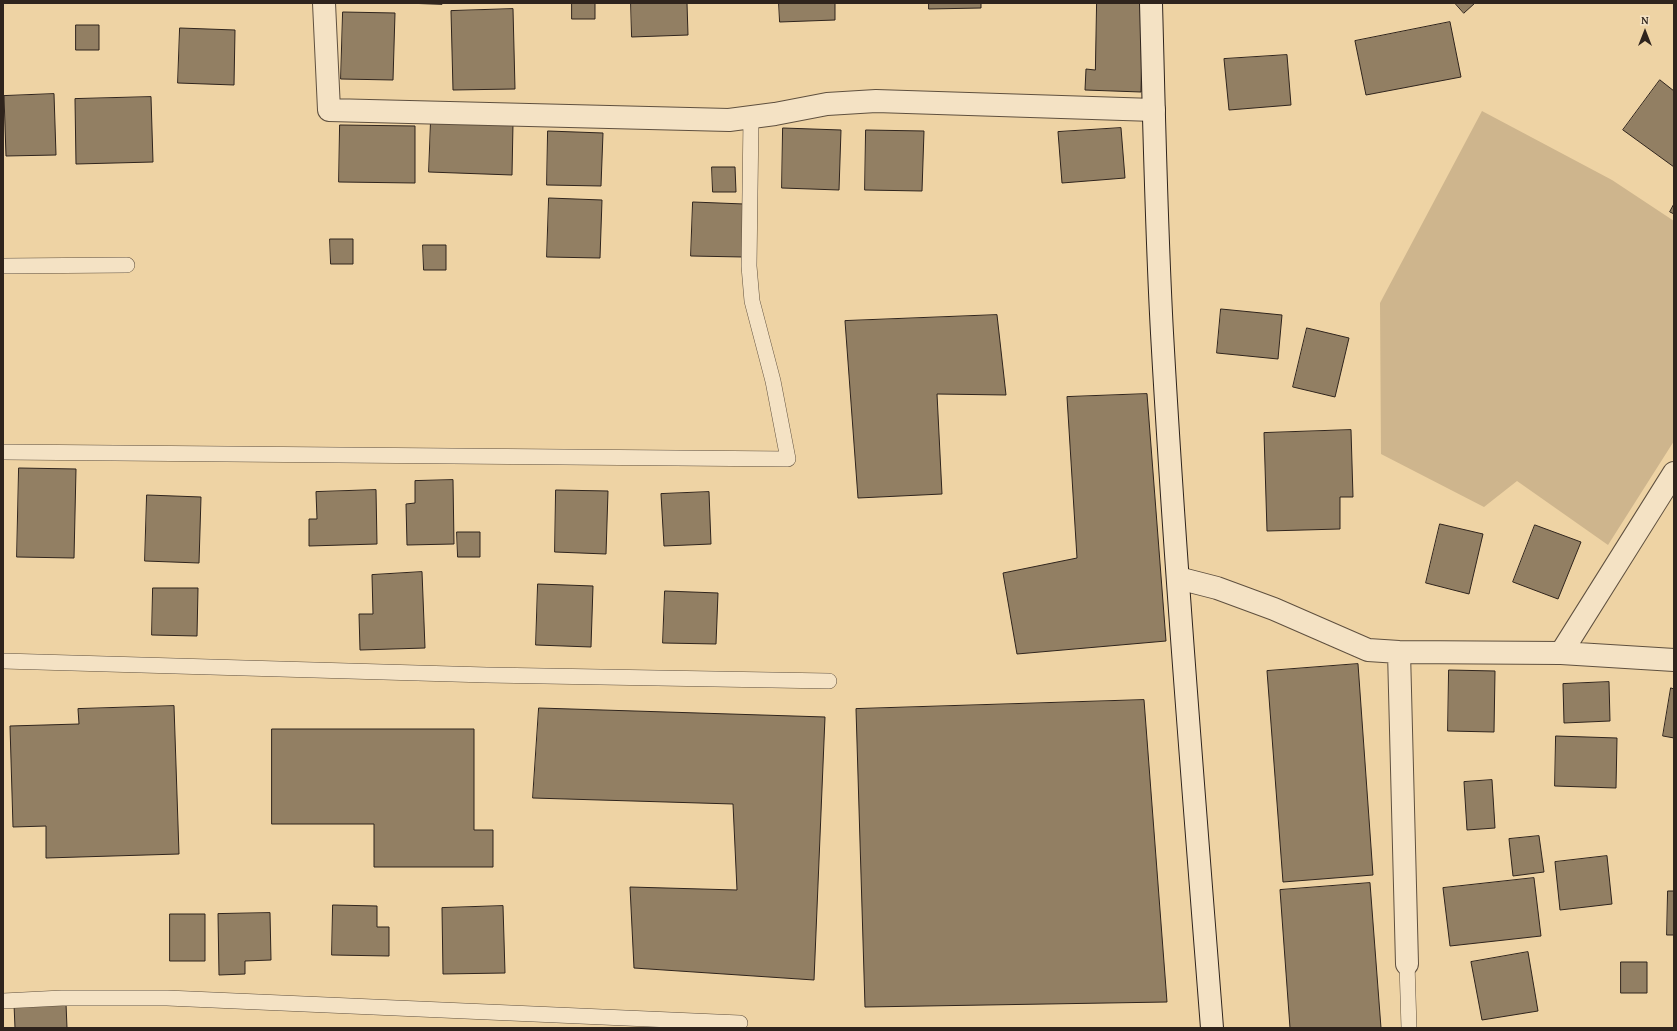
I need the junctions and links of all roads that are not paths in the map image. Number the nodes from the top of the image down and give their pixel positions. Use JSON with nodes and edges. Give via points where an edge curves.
{"nodes":[{"id":1,"x":324,"y":3,"type":"edge"},
{"id":2,"x":1151,"y":3,"type":"edge"},
{"id":3,"x":1154,"y":110,"type":"junction"},
{"id":4,"x":750,"y":118,"type":"junction"},
{"id":5,"x":127,"y":265,"type":"dead end"},
{"id":6,"x":3,"y":266,"type":"edge"},
{"id":7,"x":3,"y":452,"type":"edge"},
{"id":8,"x":1674,"y":473,"type":"edge"},
{"id":9,"x":1178,"y":578,"type":"junction"},
{"id":10,"x":1399,"y":652,"type":"junction"},
{"id":11,"x":1561,"y":653,"type":"junction"},
{"id":12,"x":1674,"y":660,"type":"edge"},
{"id":13,"x":3,"y":661,"type":"edge"},
{"id":14,"x":829,"y":681,"type":"dead end"},
{"id":15,"x":1408,"y":964,"type":"joint"},
{"id":16,"x":3,"y":1001,"type":"edge"},
{"id":17,"x":740,"y":1023,"type":"dead end"},
{"id":18,"x":1212,"y":1028,"type":"edge"},
{"id":19,"x":1409,"y":1028,"type":"edge"}],
"edges":[{"from":1,"to":4,"type":"street","via":[[329,110],[729,120]]},
{"from":2,"to":3,"type":"street"},
{"from":3,"to":4,"type":"street","via":[[876,101],[827,104]]},
{"from":3,"to":9,"type":"street","via":[[1162,331]]},
{"from":4,"to":7,"type":"lane","via":[[749,266],[752,301],[773,381],[788,459]]},
{"from":5,"to":6,"type":"lane"},
{"from":8,"to":11,"type":"street"},
{"from":9,"to":10,"type":"street","via":[[1217,588],[1274,609],[1368,650]]},
{"from":9,"to":18,"type":"street"},
{"from":10,"to":11,"type":"street"},
{"from":10,"to":15,"type":"street"},
{"from":11,"to":12,"type":"street"},
{"from":13,"to":14,"type":"lane","via":[[487,675]]},
{"from":15,"to":19,"type":"lane"},
{"from":16,"to":17,"type":"lane","via":[[166,998]]}]}
